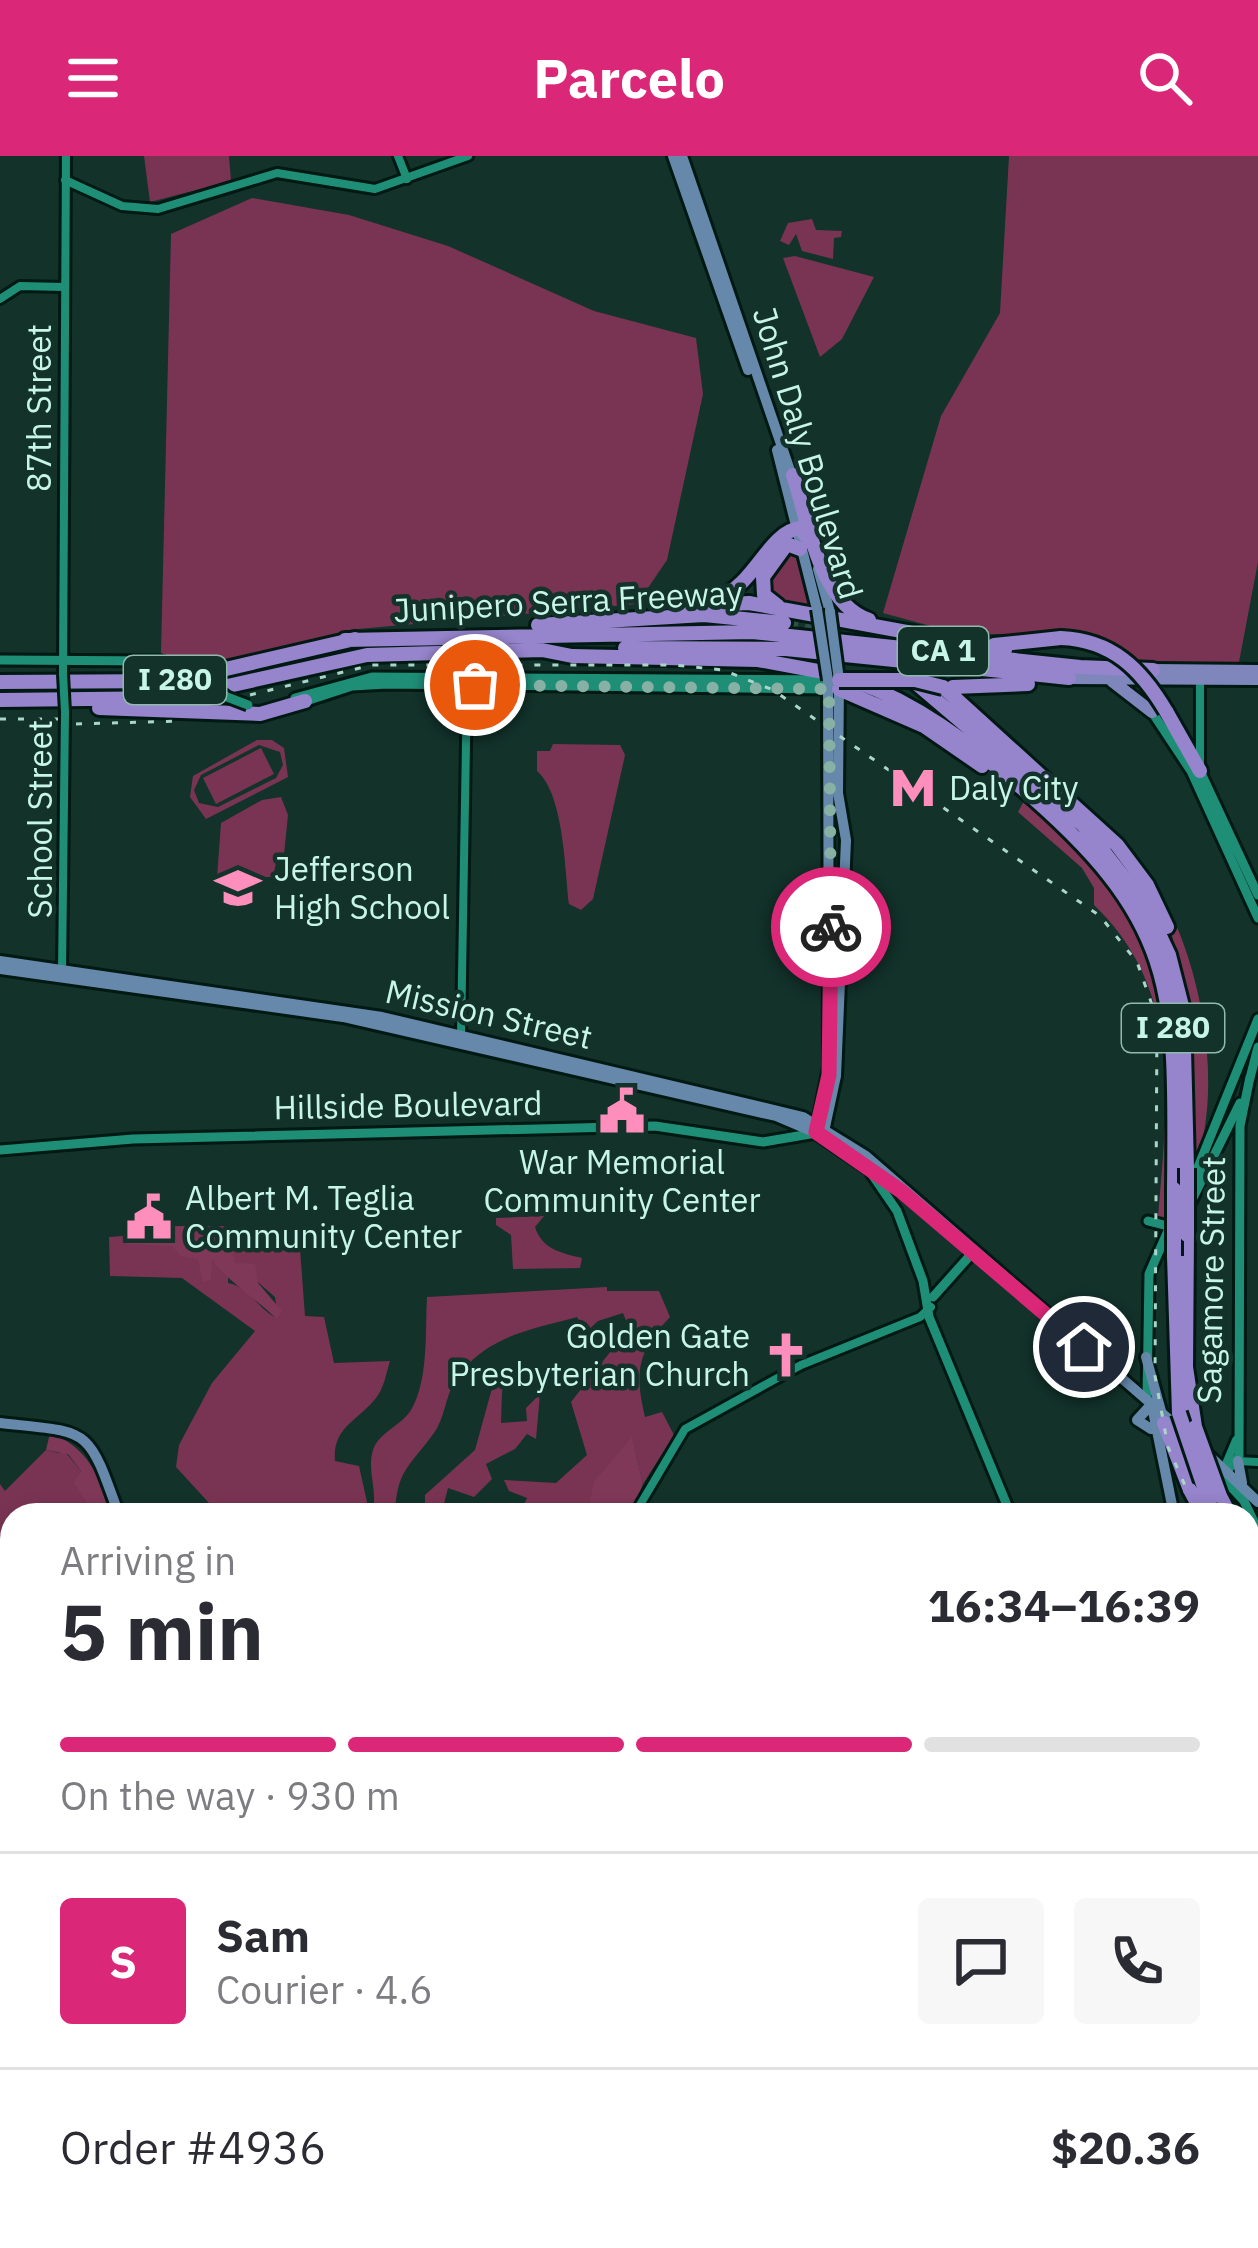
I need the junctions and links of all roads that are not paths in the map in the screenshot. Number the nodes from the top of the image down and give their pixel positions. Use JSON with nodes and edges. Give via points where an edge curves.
{"nodes":[{"id":1,"x":65,"y":156,"type":"edge"},
{"id":2,"x":398,"y":156,"type":"edge"},
{"id":3,"x":468,"y":156,"type":"edge"},
{"id":4,"x":677,"y":156,"type":"edge"},
{"id":5,"x":406,"y":178,"type":"junction"},
{"id":6,"x":65,"y":180,"type":"junction"},
{"id":7,"x":64,"y":286,"type":"junction"},
{"id":8,"x":0,"y":299,"type":"edge"},
{"id":9,"x":793,"y":476,"type":"junction"},
{"id":10,"x":796,"y":527,"type":"junction"},
{"id":11,"x":805,"y":546,"type":"junction"},
{"id":12,"x":678,"y":606,"type":"junction"},
{"id":13,"x":820,"y":612,"type":"junction"},
{"id":14,"x":784,"y":623,"type":"tunnel mouth"},
{"id":15,"x":500,"y":627,"type":"junction"},
{"id":16,"x":931,"y":638,"type":"junction"},
{"id":17,"x":346,"y":640,"type":"junction"},
{"id":18,"x":965,"y":643,"type":"junction"},
{"id":19,"x":542,"y":650,"type":"junction"},
{"id":20,"x":0,"y":660,"type":"edge"},
{"id":21,"x":62,"y":661,"type":"junction"},
{"id":22,"x":1153,"y":670,"type":"joint"},
{"id":23,"x":1257,"y":672,"type":"edge"},
{"id":24,"x":904,"y":673,"type":"dead end"},
{"id":25,"x":1074,"y":673,"type":"junction"},
{"id":26,"x":1106,"y":678,"type":"junction"},
{"id":27,"x":1200,"y":679,"type":"junction"},
{"id":28,"x":467,"y":681,"type":"junction"},
{"id":29,"x":831,"y":681,"type":"junction"},
{"id":30,"x":0,"y":682,"type":"edge"},
{"id":31,"x":345,"y":685,"type":"junction"},
{"id":32,"x":0,"y":700,"type":"edge"},
{"id":33,"x":46,"y":700,"type":"junction"},
{"id":34,"x":305,"y":701,"type":"junction"},
{"id":35,"x":261,"y":707,"type":"junction"},
{"id":36,"x":1159,"y":711,"type":"junction"},
{"id":37,"x":1200,"y":771,"type":"junction"},
{"id":38,"x":1211,"y":813,"type":"junction"},
{"id":39,"x":828,"y":816,"type":"junction"},
{"id":40,"x":1226,"y":827,"type":"junction"},
{"id":41,"x":846,"y":840,"type":"junction"},
{"id":42,"x":827,"y":847,"type":"junction"},
{"id":43,"x":1114,"y":879,"type":"junction"},
{"id":44,"x":1255,"y":892,"type":"edge"},
{"id":45,"x":1258,"y":919,"type":"edge"},
{"id":46,"x":0,"y":965,"type":"edge"},
{"id":47,"x":1173,"y":968,"type":"junction"},
{"id":48,"x":62,"y":974,"type":"junction"},
{"id":49,"x":1258,"y":1019,"type":"edge"},
{"id":50,"x":461,"y":1039,"type":"junction"},
{"id":51,"x":1257,"y":1051,"type":"edge"},
{"id":52,"x":1249,"y":1078,"type":"edge"},
{"id":53,"x":1231,"y":1094,"type":"junction"},
{"id":54,"x":1235,"y":1123,"type":"junction"},
{"id":55,"x":819,"y":1128,"type":"junction"},
{"id":56,"x":0,"y":1150,"type":"edge"},
{"id":57,"x":863,"y":1160,"type":"junction"},
{"id":58,"x":892,"y":1200,"type":"junction"},
{"id":59,"x":1166,"y":1229,"type":"junction"},
{"id":60,"x":974,"y":1251,"type":"junction"},
{"id":61,"x":929,"y":1304,"type":"junction"},
{"id":62,"x":1146,"y":1357,"type":"junction"},
{"id":63,"x":1146,"y":1374,"type":"junction"},
{"id":64,"x":1115,"y":1375,"type":"junction"},
{"id":65,"x":1133,"y":1386,"type":"junction"},
{"id":66,"x":1155,"y":1418,"type":"junction"},
{"id":67,"x":0,"y":1423,"type":"edge"},
{"id":68,"x":1236,"y":1440,"type":"junction"},
{"id":69,"x":1238,"y":1461,"type":"junction"},
{"id":70,"x":1258,"y":1462,"type":"edge"},
{"id":71,"x":1224,"y":1474,"type":"junction"},
{"id":72,"x":1243,"y":1486,"type":"junction"},
{"id":73,"x":1258,"y":1502,"type":"edge"},
{"id":74,"x":115,"y":1503,"type":"edge"},
{"id":75,"x":641,"y":1503,"type":"edge"},
{"id":76,"x":1008,"y":1503,"type":"edge"},
{"id":77,"x":1191,"y":1503,"type":"edge"},
{"id":78,"x":1191,"y":1503,"type":"edge"},
{"id":79,"x":1193,"y":1503,"type":"edge"},
{"id":80,"x":1194,"y":1503,"type":"edge"},
{"id":81,"x":1200,"y":1503,"type":"edge"},
{"id":82,"x":1200,"y":1503,"type":"edge"},
{"id":83,"x":1245,"y":1503,"type":"edge"}],
"edges":[{"from":1,"to":6,"type":"street","name":"87th Street"},
{"from":2,"to":5,"type":"street"},
{"from":3,"to":5,"type":"street"},
{"from":4,"to":9,"type":"main road","name":"John Daly Boulevard"},
{"from":4,"to":10,"type":"main road","name":"John Daly Boulevard"},
{"from":5,"to":6,"type":"street","via":[[367,189],[277,173],[143,210]]},
{"from":6,"to":7,"type":"street","name":"87th Street"},
{"from":7,"to":8,"type":"street","via":[[20,286]]},
{"from":7,"to":21,"type":"street","name":"87th Street"},
{"from":9,"to":11,"type":"main road","name":"John Daly Boulevard"},
{"from":9,"to":16,"type":"highway","via":[[840,602],[863,619]]},
{"from":10,"to":11,"type":"highway"},
{"from":10,"to":12,"type":"highway","via":[[737,590]]},
{"from":11,"to":13,"type":"main road","name":"John Daly Boulevard"},
{"from":11,"to":13,"type":"highway","via":[[786,545],[761,588],[774,604]]},
{"from":12,"to":13,"type":"highway"},
{"from":12,"to":15,"type":"highway"},
{"from":13,"to":16,"type":"highway"},
{"from":13,"to":29,"type":"main road","name":"John Daly Boulevard","bridge":true},
{"from":14,"to":15,"type":"highway","name":"Junipero Serra Freeway","number":"I 280","via":[[704,615]]},
{"from":15,"to":17,"type":"highway","name":"Junipero Serra Freeway","number":"I 280"},
{"from":16,"to":18,"type":"highway"},
{"from":17,"to":25,"type":"highway","number":"CA 1","via":[[752,632]]},
{"from":17,"to":30,"type":"highway","name":"Junipero Serra Freeway","number":"I 280","via":[[174,681]]},
{"from":18,"to":25,"type":"highway"},
{"from":18,"to":36,"type":"highway","bridge":true,"via":[[1089,641],[1143,676]]},
{"from":19,"to":25,"type":"highway","number":"CA 1","via":[[769,648]]},
{"from":19,"to":29,"type":"highway","name":"Junipero Serra Freeway","via":[[775,662]]},
{"from":19,"to":33,"type":"highway","name":"Junipero Serra Freeway","number":"I 280","via":[[367,655],[174,698]]},
{"from":20,"to":21,"type":"main road"},
{"from":21,"to":35,"type":"main road","bridge":true,"via":[[160,661],[190,668],[227,697]]},
{"from":21,"to":48,"type":"street","name":"School Street","bridge":true},
{"from":22,"to":23,"type":"highway","number":"CA 1"},
{"from":22,"to":25,"type":"highway","number":"CA 1"},
{"from":23,"to":27,"type":"highway","number":"CA 1"},
{"from":24,"to":47,"type":"highway","number":"I 280","via":[[1096,837],[1147,906]]},
{"from":25,"to":26,"type":"highway","number":"CA 1"},
{"from":25,"to":29,"type":"highway","bridge":true,"via":[[963,687]]},
{"from":26,"to":27,"type":"highway","number":"CA 1"},
{"from":26,"to":36,"type":"highway"},
{"from":27,"to":37,"type":"street"},
{"from":28,"to":29,"type":"main road"},
{"from":28,"to":31,"type":"main road"},
{"from":28,"to":50,"type":"street"},
{"from":29,"to":39,"type":"main road","name":"John Daly Boulevard"},
{"from":29,"to":41,"type":"main road","name":"John Daly Boulevard"},
{"from":29,"to":43,"type":"highway","via":[[946,740]]},
{"from":29,"to":43,"type":"highway","number":"I 280","via":[[884,692],[950,730],[1069,828]]},
{"from":29,"to":47,"type":"highway","bridge":true,"via":[[943,687],[1123,852],[1161,914]]},
{"from":31,"to":34,"type":"main road"},
{"from":31,"to":35,"type":"main road"},
{"from":32,"to":33,"type":"highway","name":"Junipero Serra Freeway","number":"I 280"},
{"from":33,"to":34,"type":"highway","via":[[243,714]]},
{"from":34,"to":35,"type":"main road"},
{"from":36,"to":37,"type":"highway"},
{"from":36,"to":38,"type":"main road"},
{"from":37,"to":40,"type":"main road"},
{"from":38,"to":40,"type":"main road"},
{"from":38,"to":44,"type":"main road"},
{"from":39,"to":41,"type":"main road"},
{"from":39,"to":42,"type":"main road","name":"John Daly Boulevard"},
{"from":40,"to":44,"type":"main road"},
{"from":41,"to":42,"type":"main road"},
{"from":41,"to":55,"type":"main road","name":"John Daly Boulevard","via":[[836,1076]]},
{"from":42,"to":55,"type":"main road","name":"John Daly Boulevard","via":[[829,1075]]},
{"from":43,"to":79,"type":"highway","number":"I 280","bridge":true,"via":[[1149,938],[1169,1004],[1179,1413]]},
{"from":44,"to":45,"type":"main road"},
{"from":46,"to":48,"type":"main road","name":"Mission Street"},
{"from":47,"to":80,"type":"highway","number":"I 280","bridge":true,"via":[[1187,1036],[1186,1367]]},
{"from":48,"to":50,"type":"main road","name":"Mission Street","via":[[338,1009]]},
{"from":49,"to":52,"type":"main road"},
{"from":50,"to":55,"type":"main road","name":"Mission Street"},
{"from":51,"to":52,"type":"main road"},
{"from":52,"to":53,"type":"main road"},
{"from":52,"to":54,"type":"main road"},
{"from":53,"to":54,"type":"main road"},
{"from":53,"to":59,"type":"main road"},
{"from":54,"to":59,"type":"main road","via":[[1172,1233]]},
{"from":54,"to":68,"type":"main road","name":"Sagamore Street"},
{"from":55,"to":56,"type":"main road","name":"Hillside Boulevard","via":[[763,1142],[655,1126],[133,1138]]},
{"from":55,"to":57,"type":"main road","name":"Mission Street"},
{"from":57,"to":58,"type":"main road","name":"Mission Street"},
{"from":57,"to":58,"type":"main road","name":"Mission Street"},
{"from":58,"to":60,"type":"main road"},
{"from":58,"to":61,"type":"main road","name":"Mission Street"},
{"from":59,"to":62,"type":"main road","via":[[1149,1274]]},
{"from":60,"to":61,"type":"main road"},
{"from":60,"to":64,"type":"main road"},
{"from":61,"to":75,"type":"street","via":[[686,1429]]},
{"from":61,"to":76,"type":"main road"},
{"from":62,"to":63,"type":"main road"},
{"from":62,"to":66,"type":"main road"},
{"from":63,"to":65,"type":"main road"},
{"from":63,"to":66,"type":"main road"},
{"from":64,"to":65,"type":"main road"},
{"from":64,"to":66,"type":"main road"},
{"from":65,"to":66,"type":"main road"},
{"from":66,"to":71,"type":"main road"},
{"from":66,"to":77,"type":"highway"},
{"from":66,"to":78,"type":"main road"},
{"from":67,"to":74,"type":"main road","via":[[52,1425],[83,1440]]},
{"from":68,"to":69,"type":"main road","name":"Sagamore Street"},
{"from":68,"to":71,"type":"street","name":"Sagamore Street"},
{"from":69,"to":70,"type":"street"},
{"from":69,"to":71,"type":"main road"},
{"from":69,"to":72,"type":"main road"},
{"from":71,"to":72,"type":"main road"},
{"from":71,"to":81,"type":"main road"},
{"from":71,"to":82,"type":"street"},
{"from":71,"to":83,"type":"main road"},
{"from":72,"to":73,"type":"main road"}]}
